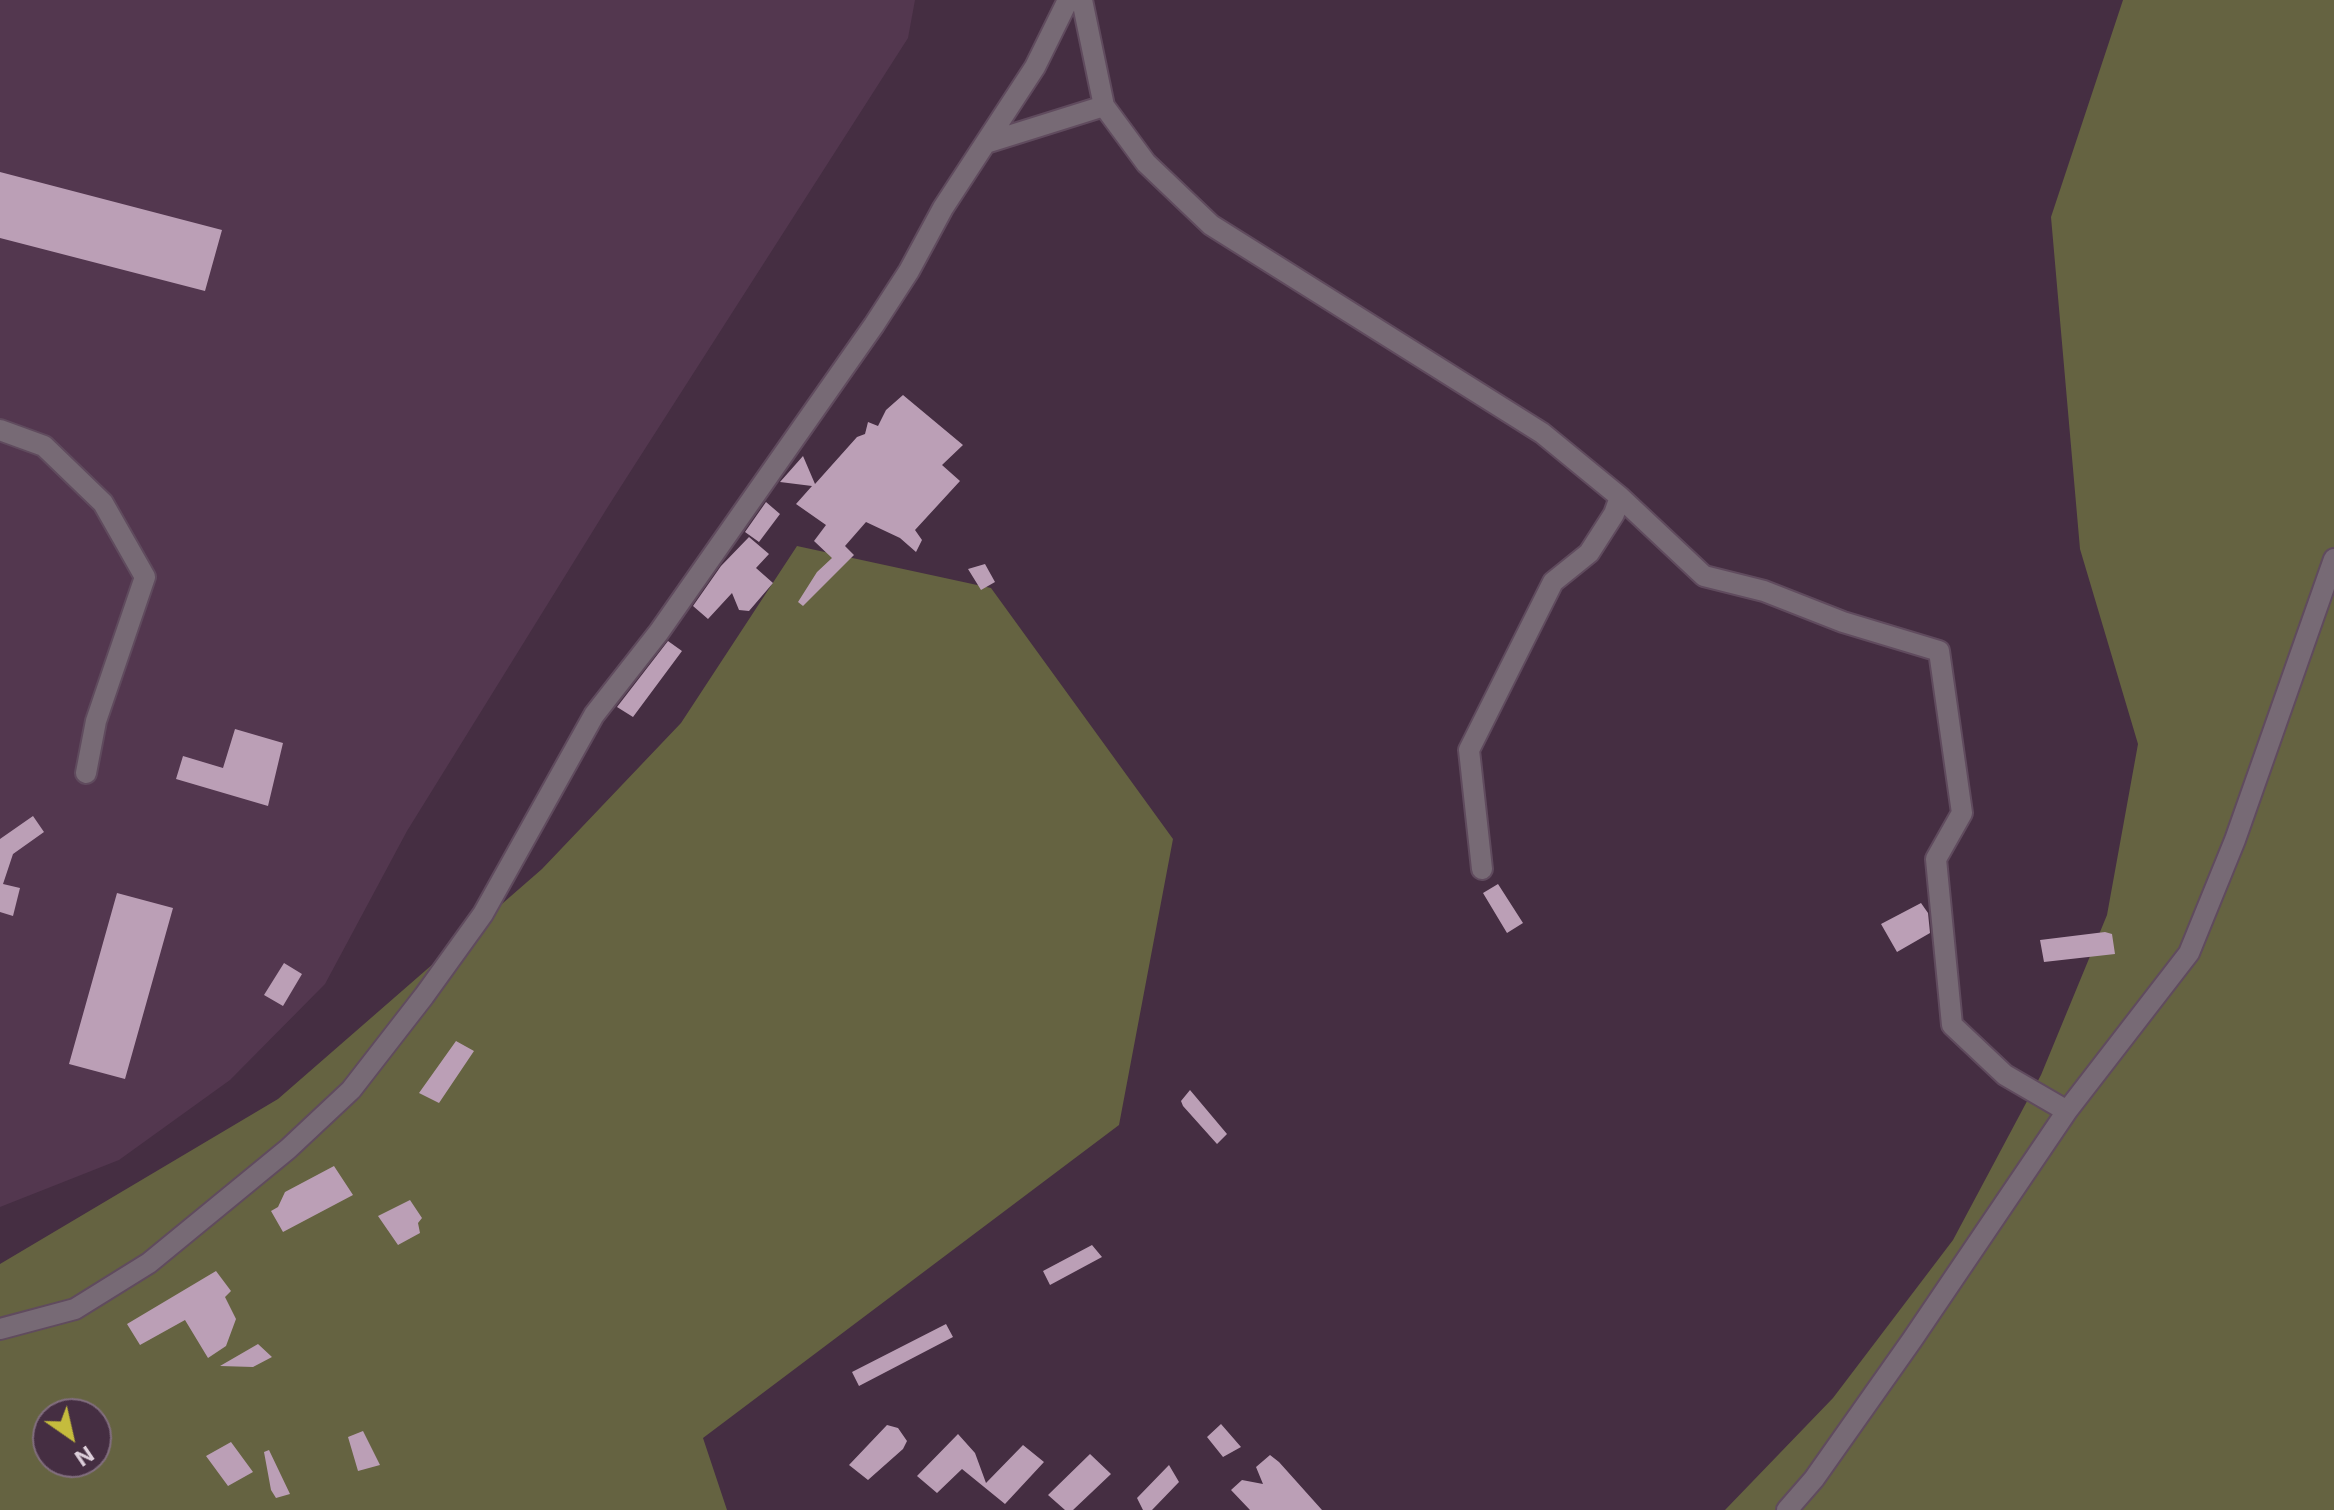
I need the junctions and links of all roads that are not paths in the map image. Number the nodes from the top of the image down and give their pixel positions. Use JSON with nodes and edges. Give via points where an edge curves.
{"nodes":[{"id":1,"x":1068,"y":0,"type":"edge"},
{"id":2,"x":1082,"y":0,"type":"edge"},
{"id":3,"x":1104,"y":106,"type":"junction"},
{"id":4,"x":986,"y":143,"type":"junction"},
{"id":5,"x":0,"y":430,"type":"edge"},
{"id":6,"x":1620,"y":497,"type":"junction"},
{"id":7,"x":2334,"y":559,"type":"edge"},
{"id":8,"x":86,"y":773,"type":"dead end"},
{"id":9,"x":1482,"y":869,"type":"dead end"},
{"id":10,"x":2067,"y":1111,"type":"junction"},
{"id":11,"x":0,"y":1329,"type":"edge"},
{"id":12,"x":1787,"y":1510,"type":"edge"}],
"edges":[{"from":1,"to":4,"type":"lane","via":[[1035,67]]},
{"from":2,"to":3,"type":"lane"},
{"from":3,"to":4,"type":"lane"},
{"from":3,"to":6,"type":"lane","via":[[1146,163],[1211,225],[1542,433]]},
{"from":4,"to":11,"type":"lane","via":[[874,325],[659,632],[594,715],[483,914],[351,1090],[149,1263],[75,1309]]},
{"from":5,"to":8,"type":"lane","via":[[44,446],[103,503],[145,577],[96,721]]},
{"from":6,"to":9,"type":"lane","via":[[1589,553],[1553,582],[1469,750]]},
{"from":6,"to":10,"type":"lane","via":[[1704,576],[1939,651],[1962,813],[1936,859],[1952,1025],[2005,1075]]},
{"from":7,"to":10,"type":"lane","via":[[2235,840],[2189,953]]},
{"from":10,"to":12,"type":"lane","via":[[1814,1479]]}]}
